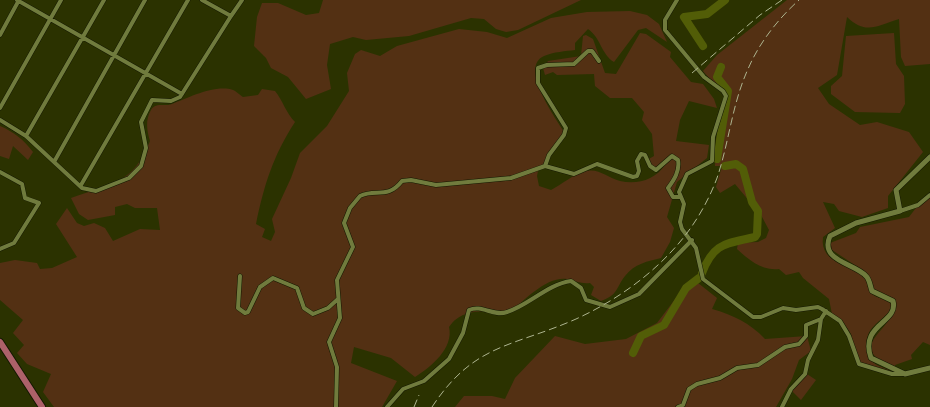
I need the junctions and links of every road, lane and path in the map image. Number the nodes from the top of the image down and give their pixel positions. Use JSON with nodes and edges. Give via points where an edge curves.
{"nodes":[{"id":1,"x":18,"y":0,"type":"edge"},
{"id":2,"x":61,"y":0,"type":"edge"},
{"id":3,"x":104,"y":0,"type":"edge"},
{"id":4,"x":145,"y":0,"type":"edge"},
{"id":5,"x":188,"y":0,"type":"edge"},
{"id":6,"x":202,"y":0,"type":"edge"},
{"id":7,"x":242,"y":0,"type":"edge"},
{"id":8,"x":678,"y":0,"type":"edge"},
{"id":9,"x":231,"y":16,"type":"junction"},
{"id":10,"x":50,"y":19,"type":"junction"},
{"id":11,"x":0,"y":35,"type":"edge"},
{"id":12,"x":82,"y":37,"type":"junction"},
{"id":13,"x":114,"y":55,"type":"junction"},
{"id":14,"x":600,"y":61,"type":"dead end"},
{"id":15,"x":146,"y":73,"type":"junction"},
{"id":16,"x":182,"y":94,"type":"junction"},
{"id":17,"x":0,"y":108,"type":"edge"},
{"id":18,"x":0,"y":120,"type":"edge"},
{"id":19,"x":26,"y":136,"type":"junction"},
{"id":20,"x":930,"y":157,"type":"edge"},
{"id":21,"x":54,"y":162,"type":"junction"},
{"id":22,"x":545,"y":166,"type":"junction"},
{"id":23,"x":0,"y":172,"type":"edge"},
{"id":24,"x":81,"y":185,"type":"junction"},
{"id":25,"x":930,"y":195,"type":"edge"},
{"id":26,"x":681,"y":197,"type":"junction"},
{"id":27,"x":900,"y":211,"type":"junction"},
{"id":28,"x":692,"y":240,"type":"junction"},
{"id":29,"x":0,"y":249,"type":"edge"},
{"id":30,"x":240,"y":276,"type":"dead end"},
{"id":31,"x":338,"y":299,"type":"junction"},
{"id":32,"x":826,"y":311,"type":"junction"},
{"id":33,"x":821,"y":319,"type":"junction"},
{"id":34,"x":0,"y":342,"type":"edge"},
{"id":35,"x":930,"y":368,"type":"edge"},
{"id":36,"x":905,"y":374,"type":"junction"},
{"id":37,"x":42,"y":407,"type":"edge"},
{"id":38,"x":336,"y":407,"type":"edge"},
{"id":39,"x":387,"y":407,"type":"edge"},
{"id":40,"x":678,"y":407,"type":"edge"},
{"id":41,"x":782,"y":407,"type":"edge"}],
"edges":[{"from":1,"to":10,"type":"street"},
{"from":1,"to":11,"type":"street"},
{"from":2,"to":10,"type":"street"},
{"from":3,"to":12,"type":"street"},
{"from":4,"to":13,"type":"street"},
{"from":5,"to":15,"type":"street"},
{"from":6,"to":9,"type":"street"},
{"from":7,"to":9,"type":"street"},
{"from":8,"to":26,"type":"street","via":[[665,20],[665,30],[704,76],[726,96],[714,132],[712,161],[688,174],[680,186]]},
{"from":9,"to":16,"type":"street"},
{"from":10,"to":12,"type":"street"},
{"from":10,"to":17,"type":"street"},
{"from":12,"to":13,"type":"street"},
{"from":12,"to":19,"type":"street"},
{"from":13,"to":15,"type":"street"},
{"from":13,"to":21,"type":"street"},
{"from":14,"to":22,"type":"street","via":[[592,51],[574,64],[538,68],[538,83],[566,128]]},
{"from":15,"to":16,"type":"street"},
{"from":15,"to":24,"type":"street"},
{"from":16,"to":24,"type":"street","via":[[177,100],[150,102],[141,122],[146,148],[144,160],[136,173],[117,184],[96,190],[87,190]]},
{"from":18,"to":19,"type":"street"},
{"from":19,"to":21,"type":"street"},
{"from":20,"to":27,"type":"street","via":[[896,190]]},
{"from":21,"to":24,"type":"street"},
{"from":22,"to":26,"type":"street","via":[[574,174],[597,164],[633,177],[639,171],[637,161],[641,154],[646,155],[650,166],[656,170],[672,156],[678,160],[679,166],[669,192],[673,197]]},
{"from":22,"to":31,"type":"street","via":[[511,178],[436,185],[411,180],[385,193],[360,196],[344,223],[353,247],[337,280]]},
{"from":23,"to":29,"type":"street","via":[[22,184],[25,198],[39,203],[14,243]]},
{"from":25,"to":27,"type":"street","via":[[918,205]]},
{"from":26,"to":28,"type":"street","via":[[684,204],[680,222],[682,230]]},
{"from":27,"to":36,"type":"street","via":[[856,223],[830,236],[827,242],[828,249],[839,261],[866,275],[872,291],[893,301],[892,312],[871,336],[870,354],[875,362]]},
{"from":28,"to":32,"type":"street","via":[[700,259],[703,280],[746,314],[757,318],[777,309],[812,307]]},
{"from":28,"to":39,"type":"street","via":[[639,294],[610,307],[586,300],[581,288],[571,281],[556,285],[509,311],[498,314],[480,308],[469,310],[463,332],[449,359],[424,381],[403,389]]},
{"from":30,"to":31,"type":"street","via":[[239,310],[245,313],[260,287],[273,278],[297,288],[304,308],[313,314],[328,308]]},
{"from":31,"to":38,"type":"street","via":[[340,318],[330,342],[337,367]]},
{"from":32,"to":33,"type":"street"},
{"from":32,"to":36,"type":"street","via":[[840,321],[859,364],[892,374]]},
{"from":33,"to":40,"type":"street","via":[[806,325],[806,336],[799,344],[785,347],[758,365],[737,368],[720,378],[697,384],[689,389]]},
{"from":33,"to":41,"type":"street","via":[[818,340],[805,374],[791,389]]},
{"from":34,"to":37,"type":"main road"},
{"from":35,"to":36,"type":"street"}]}
